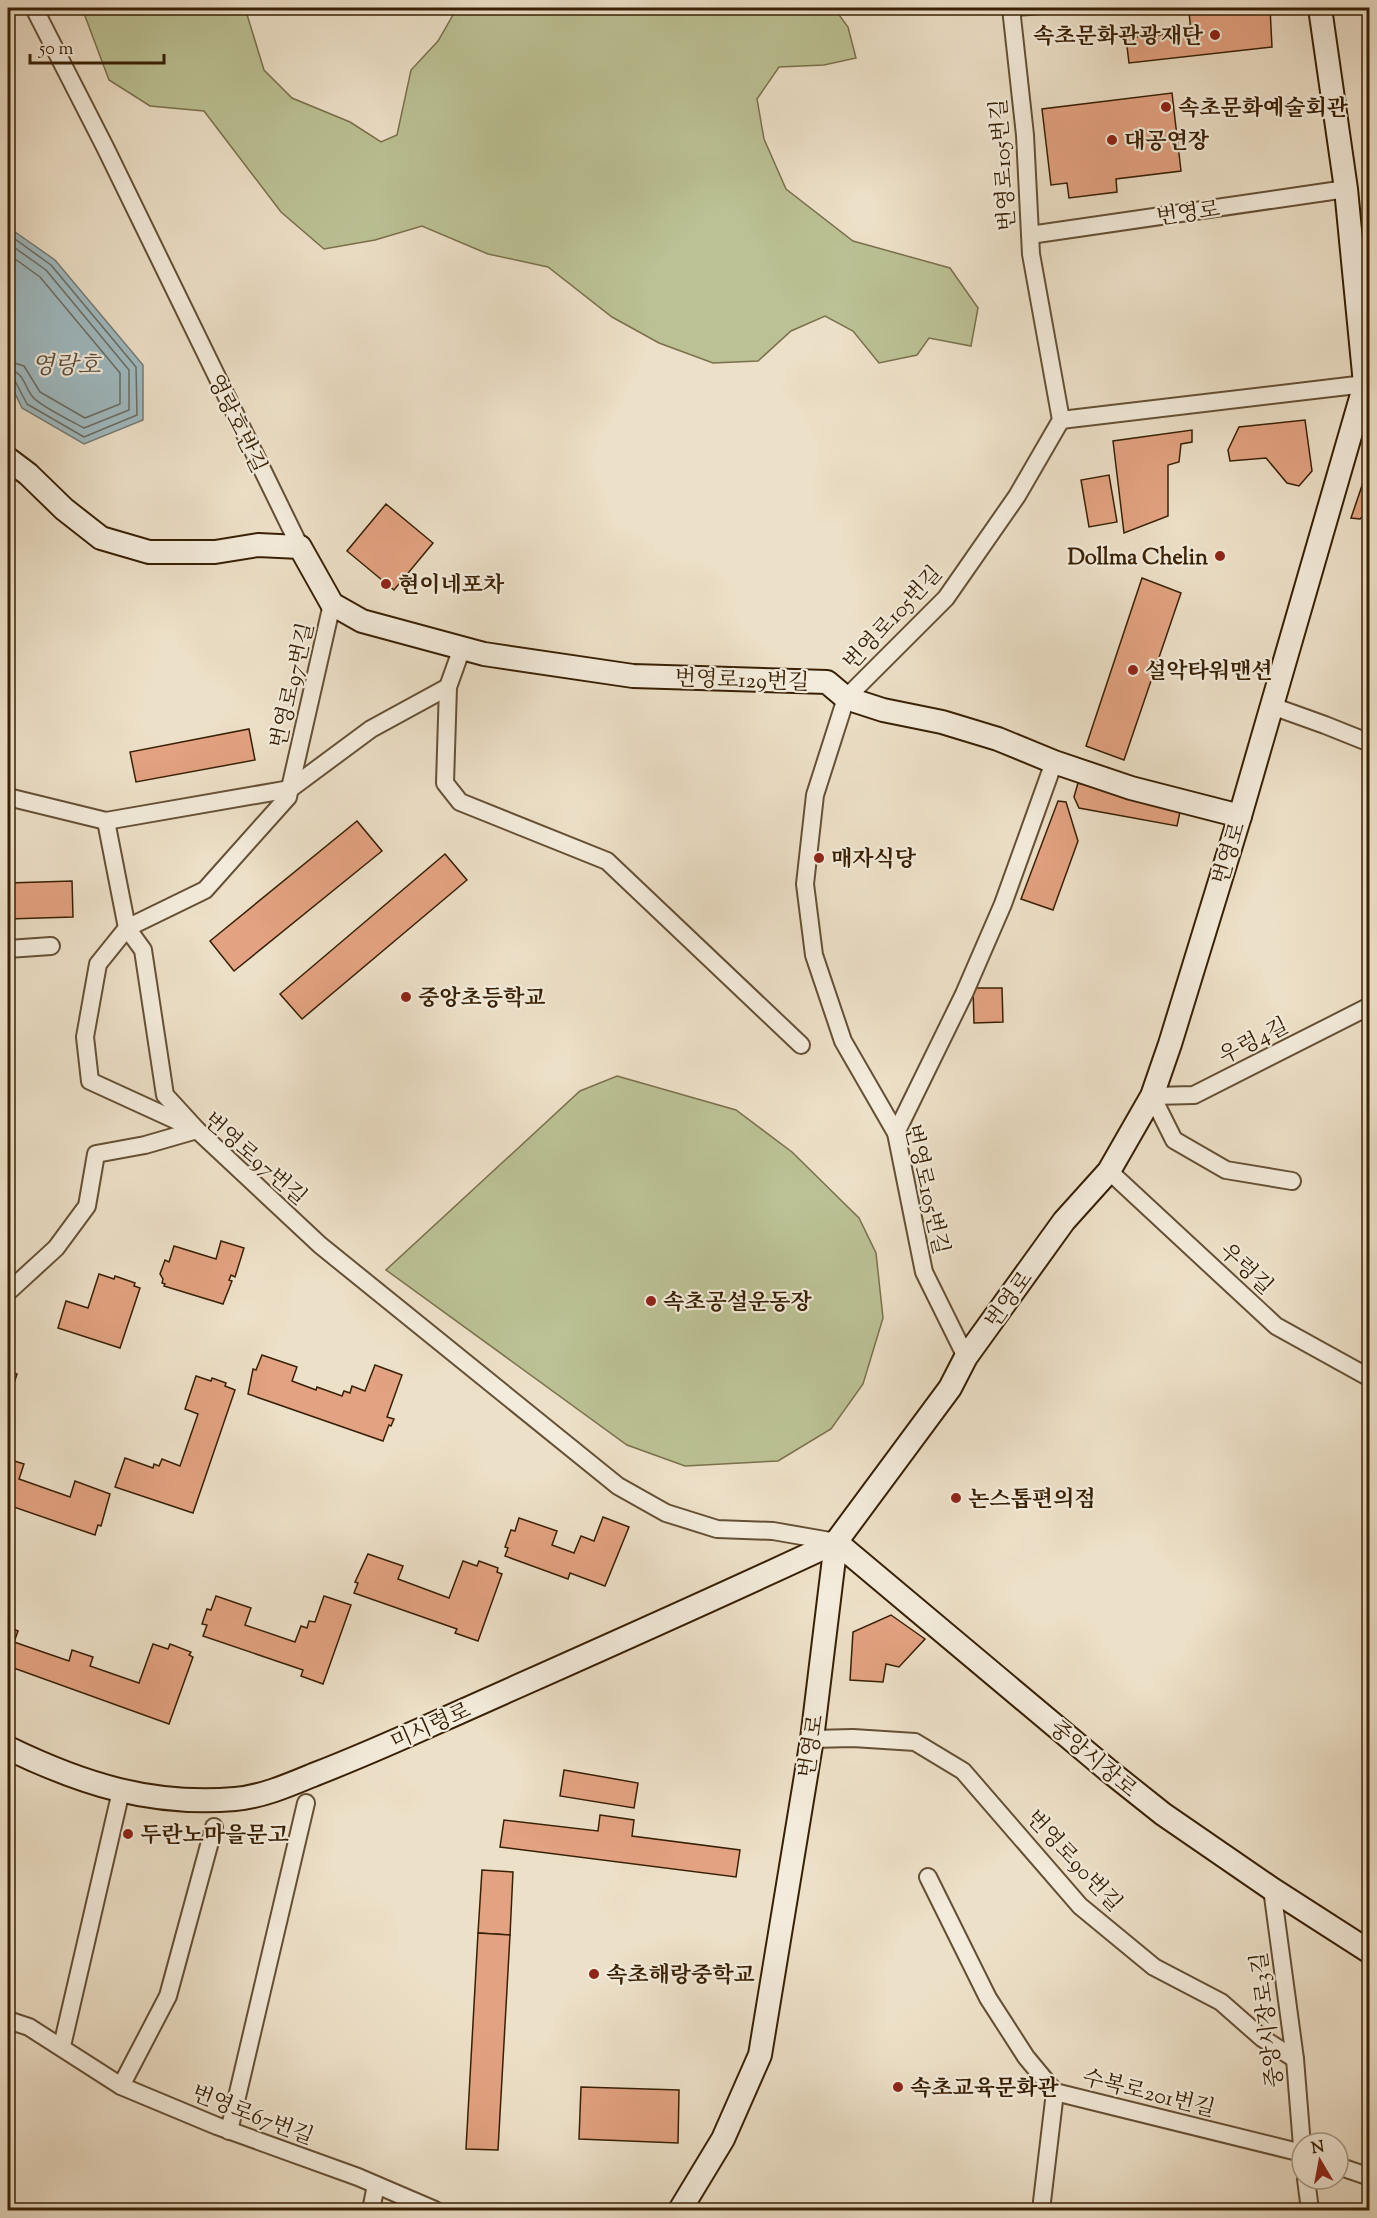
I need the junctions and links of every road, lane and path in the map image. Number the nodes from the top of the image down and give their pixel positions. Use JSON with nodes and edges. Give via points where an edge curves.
{"nodes":[{"id":1,"x":34,"y":8,"type":"edge"},
{"id":2,"x":1011,"y":8,"type":"edge"},
{"id":3,"x":1320,"y":8,"type":"edge"},
{"id":4,"x":1346,"y":189,"type":"junction"},
{"id":5,"x":1030,"y":235,"type":"junction"},
{"id":6,"x":1367,"y":384,"type":"edge"},
{"id":7,"x":1061,"y":420,"type":"junction"},
{"id":8,"x":8,"y":459,"type":"edge"},
{"id":9,"x":300,"y":547,"type":"junction"},
{"id":10,"x":332,"y":604,"type":"junction"},
{"id":11,"x":462,"y":648,"type":"junction"},
{"id":12,"x":448,"y":687,"type":"junction"},
{"id":13,"x":846,"y":698,"type":"junction"},
{"id":14,"x":1272,"y":706,"type":"junction"},
{"id":15,"x":1370,"y":743,"type":"edge"},
{"id":16,"x":1054,"y":762,"type":"junction"},
{"id":17,"x":290,"y":789,"type":"junction"},
{"id":18,"x":8,"y":797,"type":"edge"},
{"id":19,"x":1240,"y":816,"type":"junction"},
{"id":20,"x":106,"y":821,"type":"junction"},
{"id":21,"x":127,"y":928,"type":"junction"},
{"id":22,"x":51,"y":946,"type":"dead end"},
{"id":23,"x":8,"y":950,"type":"edge"},
{"id":24,"x":1370,"y":1006,"type":"edge"},
{"id":25,"x":801,"y":1045,"type":"dead end"},
{"id":26,"x":1152,"y":1096,"type":"junction"},
{"id":27,"x":196,"y":1130,"type":"junction"},
{"id":28,"x":896,"y":1133,"type":"junction"},
{"id":29,"x":1109,"y":1171,"type":"junction"},
{"id":30,"x":1292,"y":1182,"type":"dead end"},
{"id":31,"x":8,"y":1292,"type":"edge"},
{"id":32,"x":966,"y":1357,"type":"junction"},
{"id":33,"x":1370,"y":1378,"type":"edge"},
{"id":34,"x":836,"y":1542,"type":"junction"},
{"id":35,"x":812,"y":1739,"type":"junction"},
{"id":36,"x":8,"y":1748,"type":"edge"},
{"id":37,"x":121,"y":1791,"type":"junction"},
{"id":38,"x":306,"y":1803,"type":"dead end"},
{"id":39,"x":214,"y":1827,"type":"dead end"},
{"id":40,"x":928,"y":1876,"type":"dead end"},
{"id":41,"x":1272,"y":1889,"type":"junction"},
{"id":42,"x":1370,"y":1952,"type":"edge"},
{"id":43,"x":8,"y":2020,"type":"edge"},
{"id":44,"x":62,"y":2046,"type":"junction"},
{"id":45,"x":1295,"y":2059,"type":"junction"},
{"id":46,"x":121,"y":2086,"type":"junction"},
{"id":47,"x":1055,"y":2092,"type":"junction"},
{"id":48,"x":229,"y":2131,"type":"junction"},
{"id":49,"x":1301,"y":2131,"type":"edge"},
{"id":50,"x":1290,"y":2150,"type":"edge"},
{"id":51,"x":1350,"y":2170,"type":"edge"},
{"id":52,"x":1370,"y":2177,"type":"edge"},
{"id":53,"x":376,"y":2185,"type":"junction"},
{"id":54,"x":1308,"y":2191,"type":"edge"},
{"id":55,"x":371,"y":2211,"type":"edge"},
{"id":56,"x":435,"y":2211,"type":"edge"},
{"id":57,"x":680,"y":2211,"type":"edge"},
{"id":58,"x":1041,"y":2211,"type":"edge"},
{"id":59,"x":1310,"y":2211,"type":"edge"}],
"edges":[{"from":1,"to":9,"type":"street","name":"영랑호반길"},
{"from":2,"to":5,"type":"street","name":"번영로105번길","via":[[1025,135]]},
{"from":3,"to":4,"type":"street","name":"번영로"},
{"from":4,"to":5,"type":"street","name":"번영로"},
{"from":4,"to":6,"type":"street","name":"번영로"},
{"from":5,"to":7,"type":"street","name":"번영로105번길","via":[[1030,254]]},
{"from":6,"to":7,"type":"street"},
{"from":6,"to":14,"type":"street","name":"번영로"},
{"from":7,"to":13,"type":"street","name":"번영로105번길","via":[[1017,496],[946,598]]},
{"from":8,"to":9,"type":"street","via":[[100,538],[149,552]]},
{"from":9,"to":10,"type":"street"},
{"from":10,"to":11,"type":"street","name":"번영로129번길","via":[[362,621]]},
{"from":10,"to":17,"type":"street","name":"번영로97번길"},
{"from":11,"to":12,"type":"street"},
{"from":11,"to":13,"type":"street","name":"번영로129번길","via":[[633,676],[827,682]]},
{"from":12,"to":17,"type":"street","via":[[371,729]]},
{"from":12,"to":25,"type":"street","via":[[445,783],[460,802],[607,861]]},
{"from":13,"to":16,"type":"street","name":"번영로129번길","via":[[998,739]]},
{"from":13,"to":28,"type":"street","name":"번영로105번길","via":[[814,795],[805,884],[814,955],[843,1041]]},
{"from":14,"to":15,"type":"street"},
{"from":14,"to":19,"type":"street","name":"번영로"},
{"from":16,"to":19,"type":"street","name":"번영로129번길","via":[[1131,788]]},
{"from":16,"to":28,"type":"street","via":[[1003,904]]},
{"from":17,"to":20,"type":"street"},
{"from":17,"to":21,"type":"street","name":"번영로97번길","via":[[288,797],[205,890]]},
{"from":18,"to":20,"type":"street"},
{"from":19,"to":26,"type":"street","name":"번영로"},
{"from":20,"to":21,"type":"street"},
{"from":21,"to":27,"type":"street","via":[[143,950],[165,1095]]},
{"from":21,"to":27,"type":"street","name":"번영로97번길","via":[[98,964],[85,1037],[90,1081]]},
{"from":22,"to":23,"type":"street"},
{"from":24,"to":26,"type":"street","name":"우렁4길","via":[[1194,1095]]},
{"from":26,"to":29,"type":"street","name":"번영로"},
{"from":26,"to":30,"type":"street","via":[[1174,1140],[1226,1170]]},
{"from":27,"to":31,"type":"street","via":[[96,1154],[87,1206],[56,1248]]},
{"from":27,"to":34,"type":"street","name":"번영로97번길","via":[[320,1245],[618,1486],[666,1513],[717,1529],[772,1531]]},
{"from":28,"to":32,"type":"street","name":"번영로105번길","via":[[924,1272]]},
{"from":29,"to":32,"type":"street","name":"번영로","via":[[1064,1221]]},
{"from":29,"to":33,"type":"street","name":"우렁길","via":[[1276,1326]]},
{"from":32,"to":34,"type":"street","name":"번영로","via":[[951,1388]]},
{"from":34,"to":35,"type":"street","name":"번영로"},
{"from":34,"to":37,"type":"street","name":"미시령로","via":[[357,1758],[284,1786],[238,1799],[188,1801]]},
{"from":34,"to":41,"type":"street","name":"중앙시장로","via":[[1163,1814]]},
{"from":35,"to":45,"type":"street","name":"번영로90번길","via":[[915,1742],[963,1771],[1080,1906],[1154,1967],[1221,2001],[1262,2038]]},
{"from":35,"to":57,"type":"street","name":"번영로","via":[[760,2055],[723,2139]]},
{"from":36,"to":37,"type":"street","name":"미시령로","via":[[53,1770]]},
{"from":37,"to":44,"type":"street"},
{"from":38,"to":48,"type":"street"},
{"from":39,"to":46,"type":"street","via":[[168,1996]]},
{"from":40,"to":47,"type":"street","name":"수복로201번길","via":[[988,1998],[1026,2057]]},
{"from":41,"to":42,"type":"street","name":"중앙시장로"},
{"from":41,"to":45,"type":"street","name":"중앙시장로3길"},
{"from":43,"to":44,"type":"street","name":"번영로67번길"},
{"from":44,"to":46,"type":"street","name":"번영로67번길"},
{"from":45,"to":49,"type":"street","name":"중앙시장로3길"},
{"from":46,"to":48,"type":"street","name":"번영로67번길"},
{"from":47,"to":50,"type":"street","name":"수복로201번길"},
{"from":47,"to":58,"type":"street"},
{"from":48,"to":53,"type":"street","name":"번영로67번길"},
{"from":51,"to":52,"type":"street"},
{"from":53,"to":55,"type":"street"},
{"from":53,"to":56,"type":"street","name":"번영로67번길"},
{"from":54,"to":59,"type":"street"}]}
